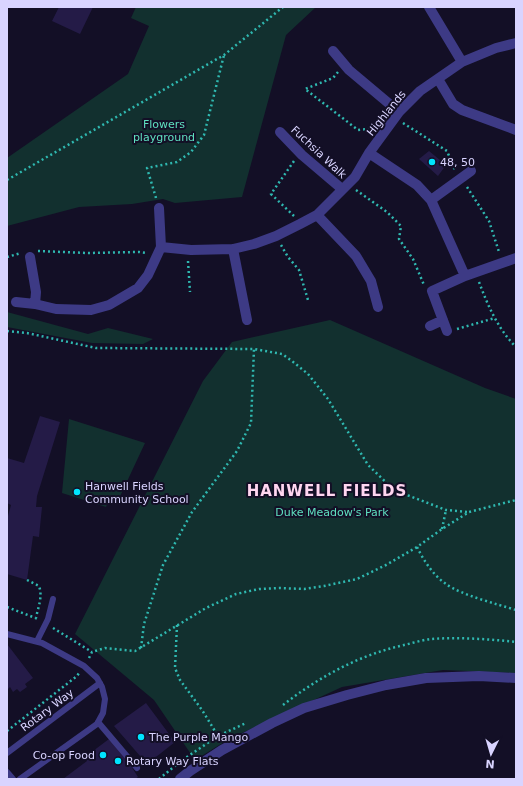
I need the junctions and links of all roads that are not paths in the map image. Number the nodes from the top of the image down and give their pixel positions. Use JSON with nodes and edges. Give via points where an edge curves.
{"nodes":[{"id":1,"x":428,"y":7,"type":"edge"},
{"id":2,"x":516,"y":43,"type":"edge"},
{"id":3,"x":333,"y":51,"type":"dead end"},
{"id":4,"x":462,"y":62,"type":"junction"},
{"id":5,"x":438,"y":79,"type":"junction"},
{"id":6,"x":397,"y":115,"type":"junction"},
{"id":7,"x":516,"y":130,"type":"edge"},
{"id":8,"x":280,"y":132,"type":"dead end"},
{"id":9,"x":369,"y":153,"type":"junction"},
{"id":10,"x":470,"y":171,"type":"dead end"},
{"id":11,"x":345,"y":187,"type":"junction"},
{"id":12,"x":431,"y":200,"type":"junction"},
{"id":13,"x":159,"y":208,"type":"road end"},
{"id":14,"x":316,"y":214,"type":"junction"},
{"id":15,"x":233,"y":249,"type":"junction"},
{"id":16,"x":159,"y":251,"type":"junction"},
{"id":17,"x":29,"y":254,"type":"road end"},
{"id":18,"x":516,"y":258,"type":"edge"},
{"id":19,"x":466,"y":276,"type":"junction"},
{"id":20,"x":16,"y":302,"type":"dead end"},
{"id":21,"x":35,"y":304,"type":"junction"},
{"id":22,"x":378,"y":307,"type":"dead end"},
{"id":23,"x":247,"y":320,"type":"dead end"},
{"id":24,"x":443,"y":320,"type":"junction"},
{"id":25,"x":430,"y":326,"type":"dead end"},
{"id":26,"x":447,"y":331,"type":"road end"},
{"id":27,"x":53,"y":599,"type":"dead end"},
{"id":28,"x":7,"y":634,"type":"edge"},
{"id":29,"x":37,"y":641,"type":"junction"},
{"id":30,"x":516,"y":678,"type":"edge"},
{"id":31,"x":100,"y":683,"type":"junction"},
{"id":32,"x":98,"y":722,"type":"junction"},
{"id":33,"x":7,"y":753,"type":"edge"},
{"id":34,"x":137,"y":768,"type":"dead end"},
{"id":35,"x":7,"y":772,"type":"edge"},
{"id":36,"x":13,"y":779,"type":"edge"},
{"id":37,"x":20,"y":779,"type":"edge"},
{"id":38,"x":180,"y":779,"type":"edge"}],
"edges":[{"from":1,"to":4,"type":"street"},
{"from":2,"to":4,"type":"street","name":"Highlands"},
{"from":3,"to":6,"type":"street","via":[[344,65]]},
{"from":4,"to":5,"type":"street","name":"Highlands"},
{"from":5,"to":6,"type":"street","name":"Highlands","via":[[420,91]]},
{"from":5,"to":7,"type":"street","via":[[453,104],[462,110]]},
{"from":6,"to":9,"type":"street","name":"Highlands"},
{"from":8,"to":11,"type":"street","name":"Fuchsia Walk","via":[[301,154]]},
{"from":9,"to":11,"type":"street","name":"Highlands","via":[[355,177]]},
{"from":9,"to":12,"type":"street","via":[[417,185]]},
{"from":10,"to":12,"type":"street"},
{"from":11,"to":14,"type":"street","name":"Highlands"},
{"from":12,"to":19,"type":"street"},
{"from":13,"to":16,"type":"street"},
{"from":14,"to":15,"type":"street","name":"Highlands","via":[[276,236]]},
{"from":14,"to":22,"type":"street","via":[[356,256],[371,282]]},
{"from":15,"to":16,"type":"street","name":"Highlands"},
{"from":15,"to":23,"type":"street"},
{"from":16,"to":21,"type":"street","via":[[148,275],[138,288],[109,305],[81,310],[56,309]]},
{"from":17,"to":21,"type":"street","via":[[36,292]]},
{"from":18,"to":19,"type":"street"},
{"from":19,"to":24,"type":"street","via":[[432,291]]},
{"from":20,"to":21,"type":"street"},
{"from":24,"to":25,"type":"street"},
{"from":24,"to":26,"type":"street"},
{"from":27,"to":29,"type":"lane","via":[[48,619]]},
{"from":28,"to":29,"type":"lane"},
{"from":29,"to":31,"type":"lane","via":[[84,666]]},
{"from":30,"to":38,"type":"street","via":[[426,678],[347,695],[304,708],[272,723],[222,750]]},
{"from":31,"to":32,"type":"lane","via":[[105,699],[103,713]]},
{"from":31,"to":33,"type":"lane","name":"Rotary Way"},
{"from":32,"to":34,"type":"lane"},
{"from":32,"to":37,"type":"lane"},
{"from":35,"to":36,"type":"lane"}]}
